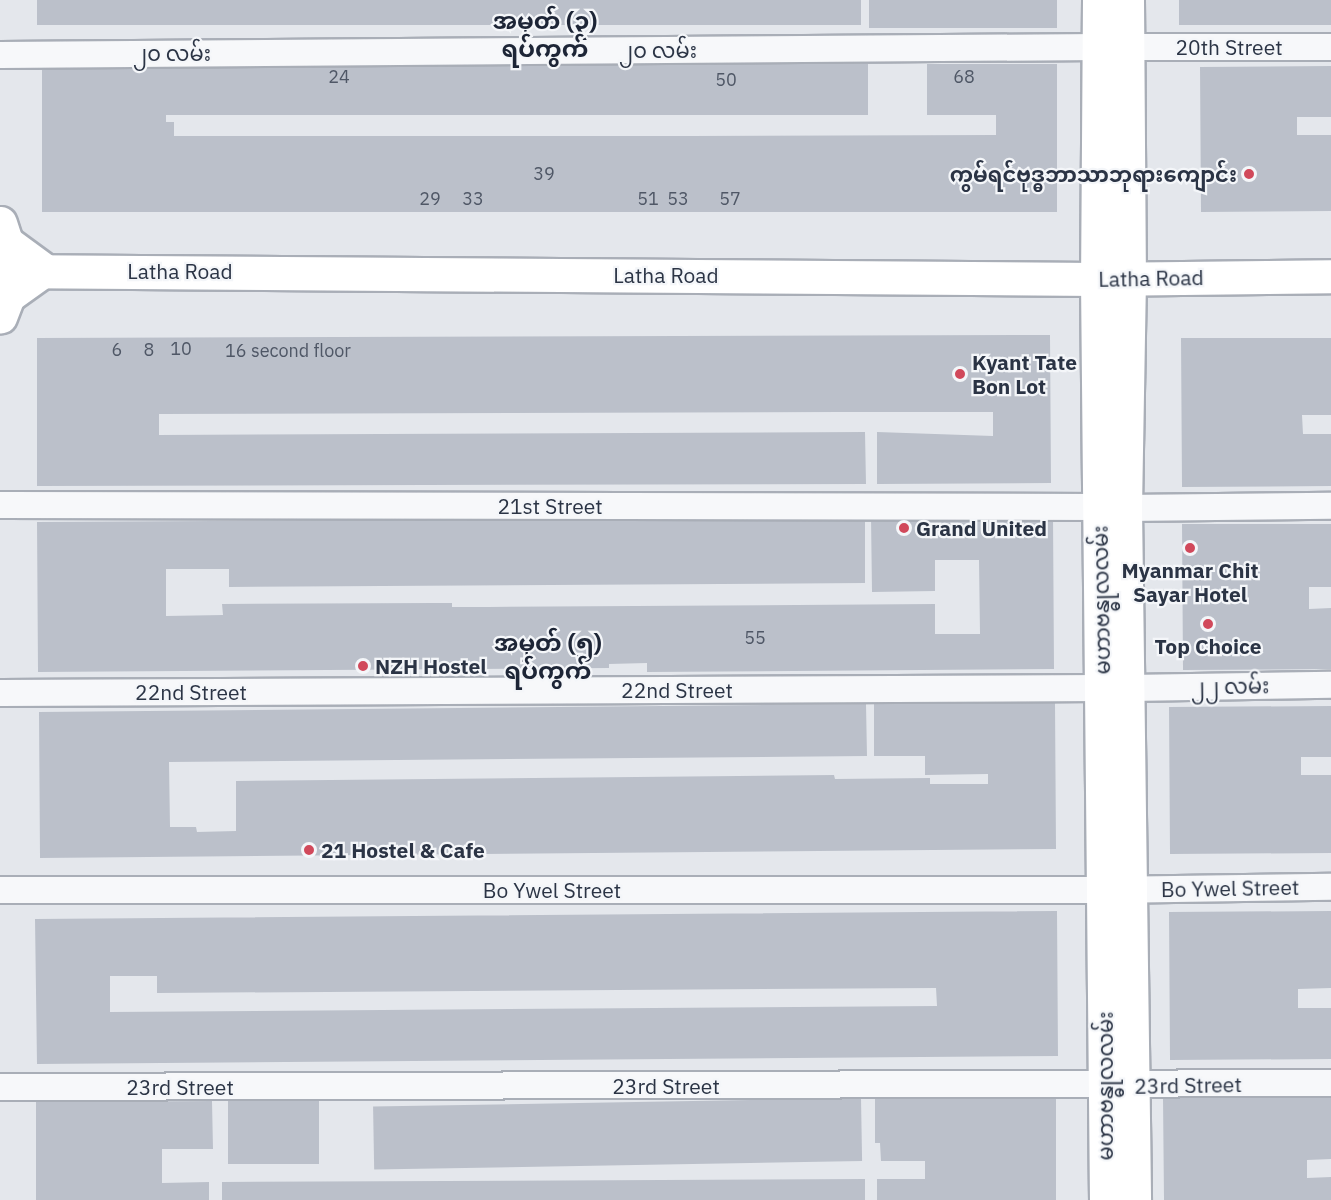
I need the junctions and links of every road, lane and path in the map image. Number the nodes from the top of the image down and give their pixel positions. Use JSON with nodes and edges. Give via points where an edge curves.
{"nodes":[{"id":1,"x":1099,"y":0,"type":"edge"},
{"id":2,"x":1127,"y":0,"type":"edge"},
{"id":3,"x":1114,"y":47,"type":"junction"},
{"id":4,"x":1331,"y":47,"type":"edge"},
{"id":5,"x":0,"y":55,"type":"edge"},
{"id":6,"x":0,"y":222,"type":"edge"},
{"id":7,"x":45,"y":270,"type":"junction"},
{"id":8,"x":0,"y":271,"type":"edge"},
{"id":9,"x":1331,"y":276,"type":"edge"},
{"id":10,"x":1113,"y":278,"type":"junction"},
{"id":11,"x":0,"y":317,"type":"edge"},
{"id":12,"x":0,"y":505,"type":"edge"},
{"id":13,"x":1331,"y":506,"type":"edge"},
{"id":14,"x":1113,"y":508,"type":"junction"},
{"id":15,"x":1331,"y":685,"type":"edge"},
{"id":16,"x":1115,"y":688,"type":"junction"},
{"id":17,"x":0,"y":693,"type":"edge"},
{"id":18,"x":1331,"y":886,"type":"edge"},
{"id":19,"x":0,"y":890,"type":"edge"},
{"id":20,"x":1117,"y":890,"type":"junction"},
{"id":21,"x":1331,"y":1083,"type":"edge"},
{"id":22,"x":1119,"y":1086,"type":"junction"},
{"id":23,"x":0,"y":1087,"type":"edge"},
{"id":24,"x":1106,"y":1200,"type":"edge"},
{"id":25,"x":1134,"y":1200,"type":"edge"}],
"edges":[{"from":1,"to":3,"type":"main road","name":"မဟာဗန္ဓုလလမ်း"},
{"from":2,"to":3,"type":"main road","name":"မဟာဗန္ဓုလလမ်း"},
{"from":3,"to":4,"type":"street","name":"20th Street"},
{"from":3,"to":5,"type":"street","name":"၂၀ လမ်း"},
{"from":3,"to":10,"type":"main road","name":"မဟာဗန္ဓုလလမ်း"},
{"from":6,"to":7,"type":"main road","via":[[6,242]]},
{"from":7,"to":8,"type":"main road","name":"Latha Road"},
{"from":7,"to":10,"type":"main road","name":"Latha Road"},
{"from":7,"to":11,"type":"main road","via":[[8,296]]},
{"from":9,"to":10,"type":"main road","name":"Latha Road"},
{"from":10,"to":14,"type":"main road","name":"မဟာဗန္ဓုလလမ်း"},
{"from":12,"to":14,"type":"street","name":"21st Street"},
{"from":13,"to":14,"type":"street","name":"21st Street"},
{"from":14,"to":16,"type":"main road","name":"မဟာဗန္ဓုလလမ်း"},
{"from":15,"to":16,"type":"street","name":"၂၂ လမ်း"},
{"from":16,"to":17,"type":"street","name":"22nd Street"},
{"from":16,"to":20,"type":"main road","name":"မဟာဗန္ဓုလလမ်း"},
{"from":18,"to":20,"type":"street","name":"Bo Ywel Street"},
{"from":19,"to":20,"type":"street","name":"Bo Ywel Street"},
{"from":20,"to":22,"type":"main road","name":"မဟာဗန္ဓုလလမ်း"},
{"from":21,"to":22,"type":"street","name":"23rd Street"},
{"from":22,"to":23,"type":"street","name":"23rd Street"},
{"from":22,"to":24,"type":"main road","name":"မဟာဗန္ဓုလလမ်း"},
{"from":22,"to":25,"type":"main road","name":"မဟာဗန္ဓုလလမ်း"}]}
